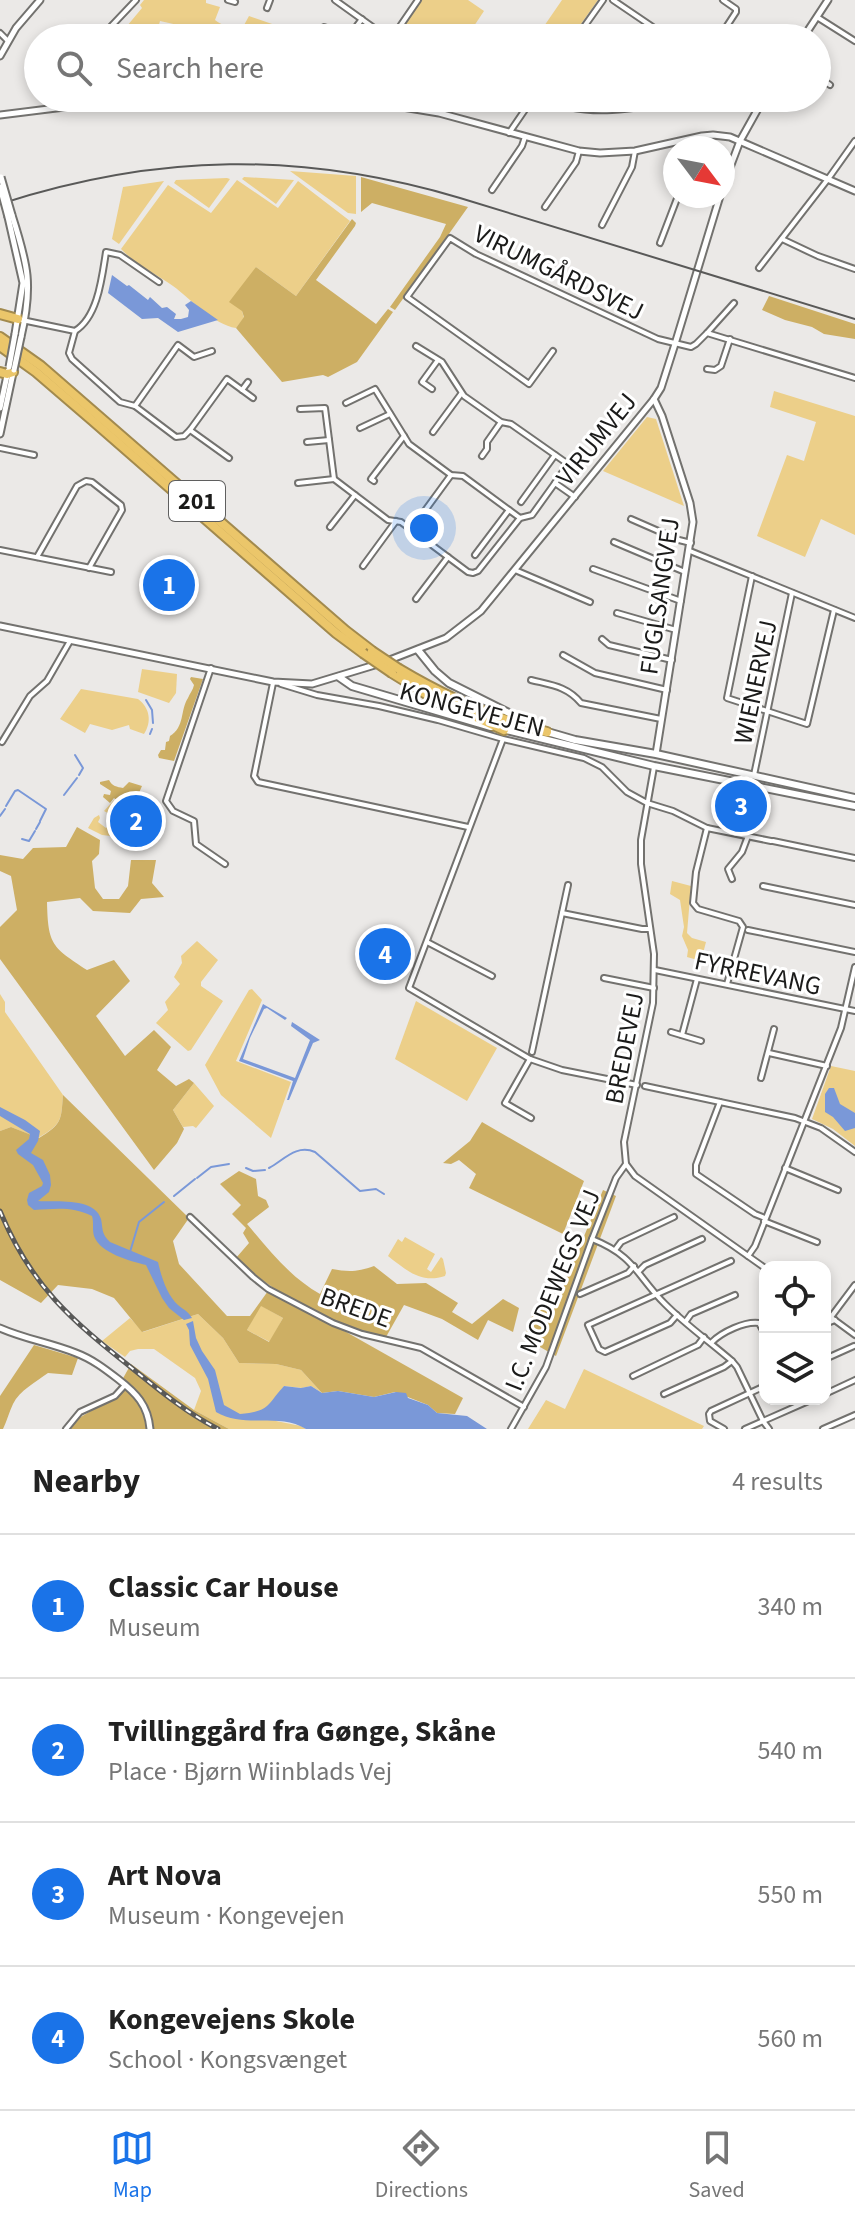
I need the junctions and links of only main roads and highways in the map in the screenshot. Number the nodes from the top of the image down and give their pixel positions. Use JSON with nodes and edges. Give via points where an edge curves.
{"nodes":[{"id":1,"x":0,"y":314,"type":"edge"},
{"id":2,"x":21,"y":320,"type":"road end"},
{"id":3,"x":0,"y":337,"type":"edge"},
{"id":4,"x":0,"y":346,"type":"edge"},
{"id":5,"x":418,"y":650,"type":"road end"},
{"id":6,"x":368,"y":652,"type":"junction"},
{"id":7,"x":395,"y":671,"type":"junction"},
{"id":8,"x":339,"y":677,"type":"road end"},
{"id":9,"x":547,"y":732,"type":"junction"},
{"id":10,"x":503,"y":734,"type":"junction"},
{"id":11,"x":855,"y":798,"type":"edge"},
{"id":12,"x":855,"y":806,"type":"edge"}],
"edges":[{"from":1,"to":2,"type":"highway"},
{"from":3,"to":6,"type":"highway","number":"201","via":[[75,394]]},
{"from":4,"to":6,"type":"highway","number":"201","via":[[336,633]]},
{"from":5,"to":9,"type":"main road","number":"201","via":[[449,683]]},
{"from":6,"to":7,"type":"highway","number":"201","bridge":true},
{"from":7,"to":9,"type":"highway","number":"201","via":[[489,715]]},
{"from":7,"to":10,"type":"highway","number":"201","via":[[426,694]]},
{"from":8,"to":10,"type":"main road","number":"201"},
{"from":9,"to":11,"type":"main road","name":"KONGEVEJEN","number":"201"},
{"from":10,"to":12,"type":"main road","name":"KONGEVEJEN","number":"201"}]}
